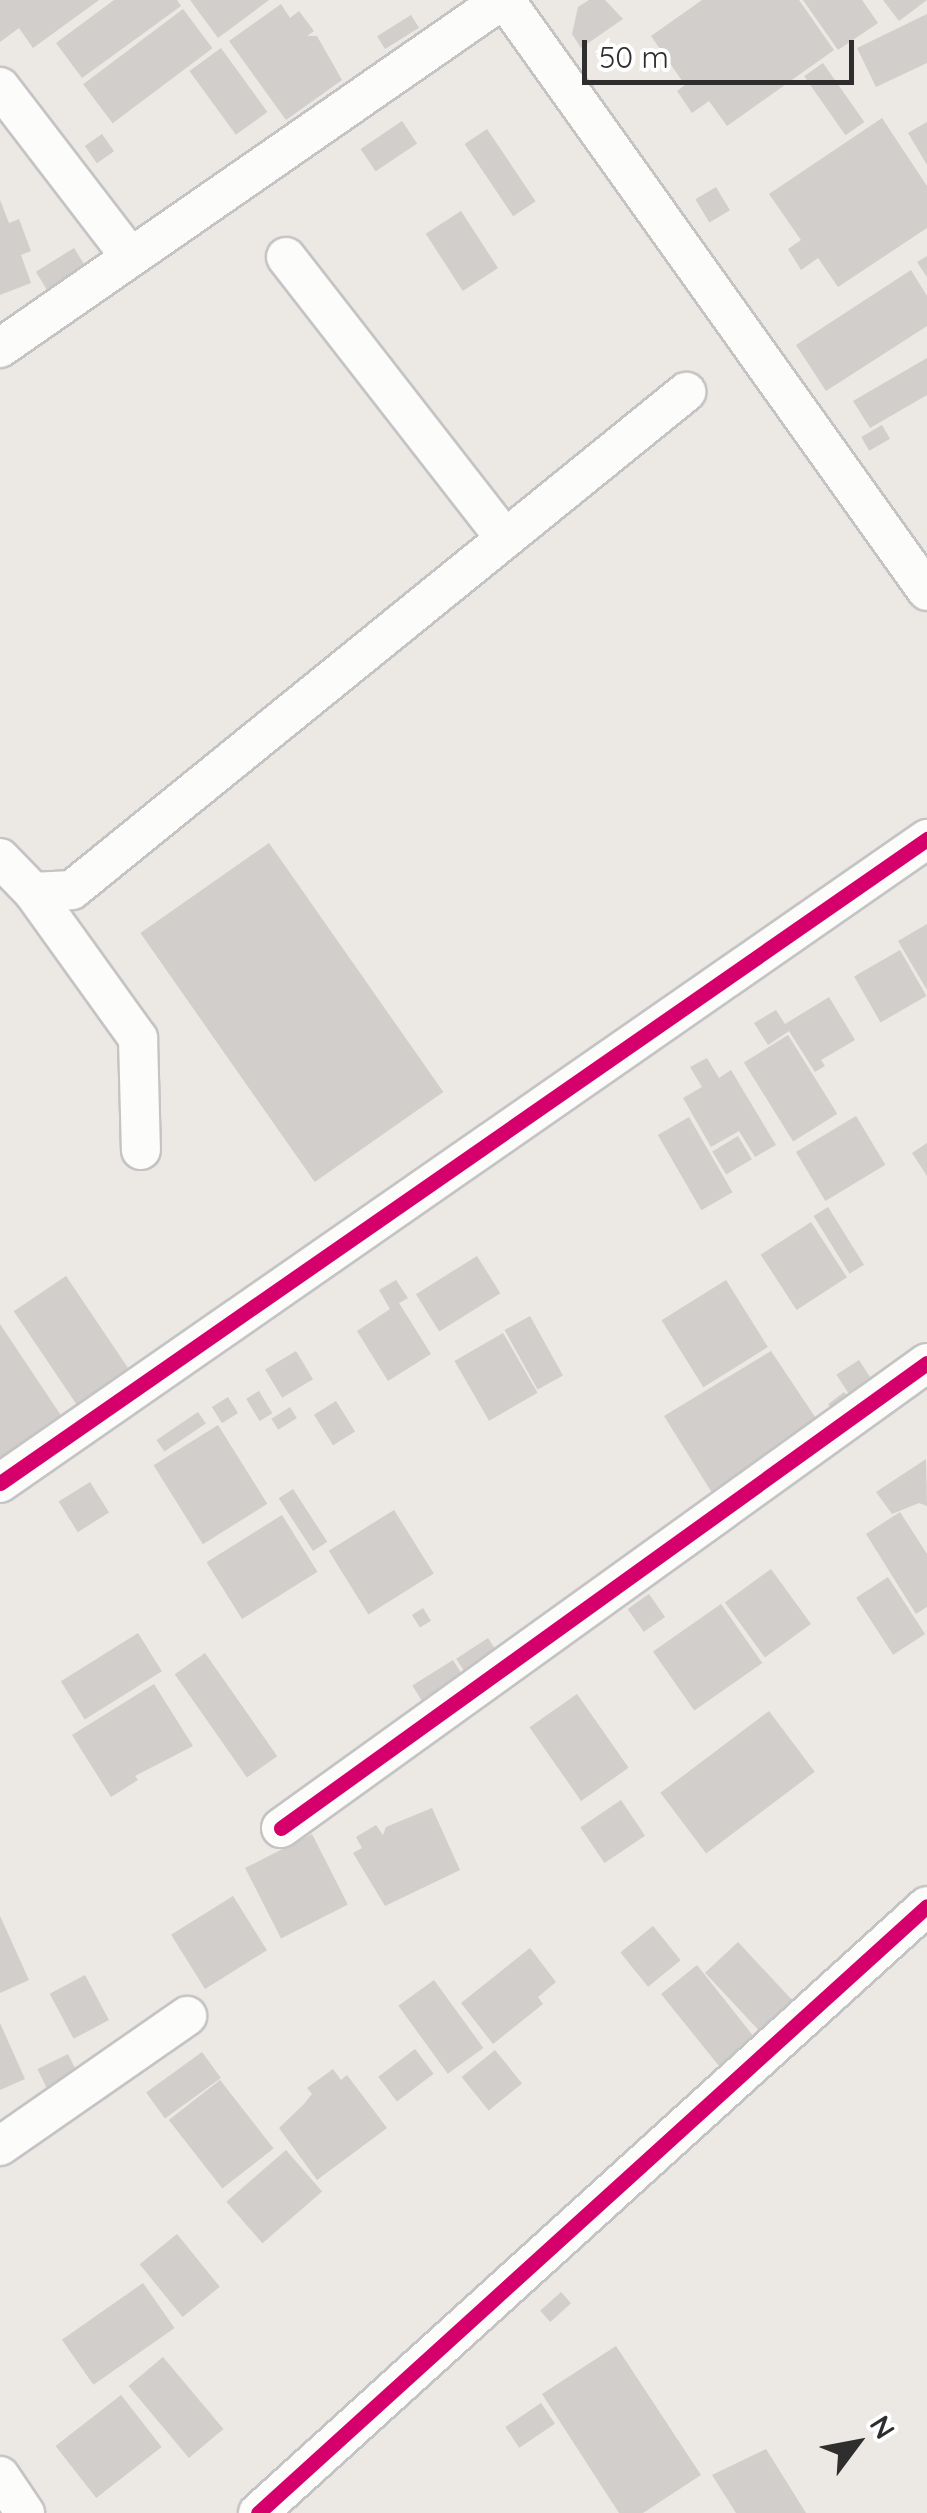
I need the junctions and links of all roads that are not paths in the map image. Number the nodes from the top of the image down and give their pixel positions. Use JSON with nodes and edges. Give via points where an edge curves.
{"nodes":[{"id":1,"x":504,"y":0,"type":"edge"},
{"id":2,"x":0,"y":87,"type":"edge"},
{"id":3,"x":128,"y":254,"type":"junction"},
{"id":4,"x":286,"y":257,"type":"dead end"},
{"id":5,"x":0,"y":348,"type":"edge"},
{"id":6,"x":686,"y":392,"type":"dead end"},
{"id":7,"x":506,"y":538,"type":"junction"},
{"id":8,"x":927,"y":591,"type":"edge"},
{"id":9,"x":927,"y":839,"type":"edge"},
{"id":10,"x":0,"y":858,"type":"edge"},
{"id":11,"x":34,"y":892,"type":"junction"},
{"id":12,"x":141,"y":1150,"type":"dead end"},
{"id":13,"x":927,"y":1363,"type":"edge"},
{"id":14,"x":0,"y":1483,"type":"edge"},
{"id":15,"x":282,"y":1828,"type":"dead end"},
{"id":16,"x":927,"y":1906,"type":"edge"},
{"id":17,"x":187,"y":2016,"type":"dead end"},
{"id":18,"x":0,"y":2146,"type":"edge"},
{"id":19,"x":0,"y":2476,"type":"edge"},
{"id":20,"x":24,"y":2513,"type":"edge"},
{"id":21,"x":258,"y":2513,"type":"edge"}],
"edges":[{"from":1,"to":3,"type":"street"},
{"from":1,"to":8,"type":"street"},
{"from":2,"to":3,"type":"street"},
{"from":3,"to":5,"type":"street"},
{"from":4,"to":7,"type":"street"},
{"from":6,"to":7,"type":"street"},
{"from":7,"to":11,"type":"street","via":[[72,890]]},
{"from":9,"to":14,"type":"street"},
{"from":10,"to":11,"type":"street"},
{"from":11,"to":12,"type":"street","via":[[138,1038]]},
{"from":13,"to":15,"type":"street"},
{"from":16,"to":21,"type":"street"},
{"from":17,"to":18,"type":"street"},
{"from":19,"to":20,"type":"street"}]}
